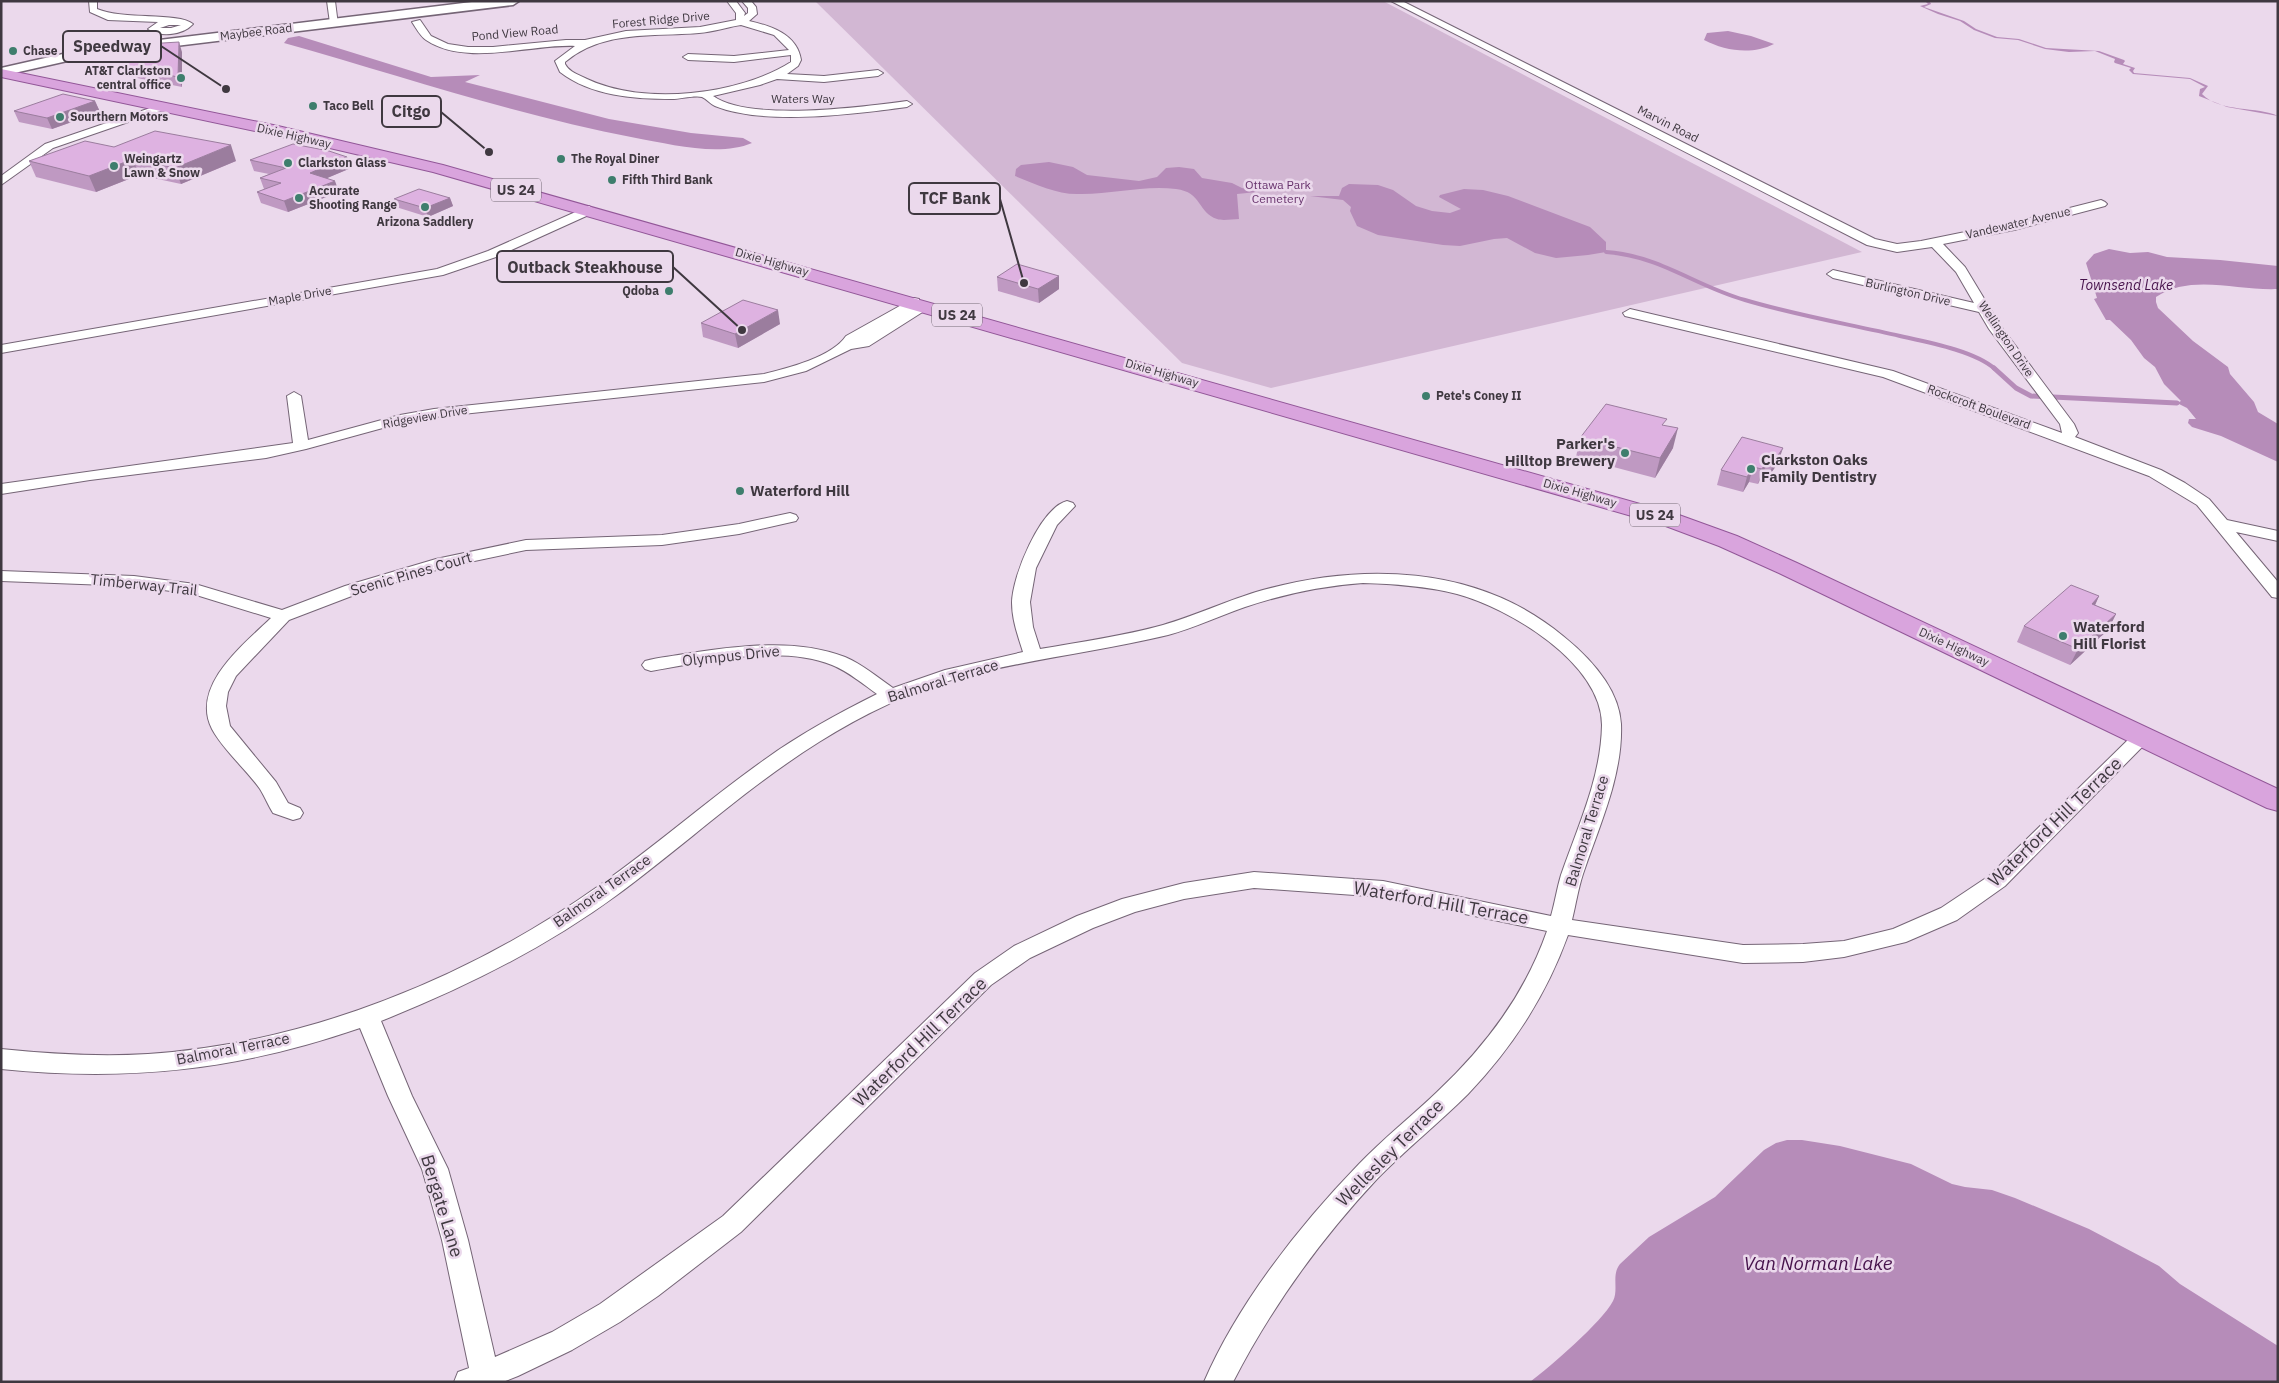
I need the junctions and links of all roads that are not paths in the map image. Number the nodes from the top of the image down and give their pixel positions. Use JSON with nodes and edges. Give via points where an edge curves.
{"nodes":[{"id":1,"x":94,"y":1,"type":"edge"},
{"id":2,"x":331,"y":1,"type":"edge"},
{"id":3,"x":513,"y":1,"type":"edge"},
{"id":4,"x":731,"y":1,"type":"edge"},
{"id":5,"x":1395,"y":1,"type":"edge"},
{"id":6,"x":490,"y":3,"type":"edge"},
{"id":7,"x":749,"y":4,"type":"edge"},
{"id":8,"x":738,"y":8,"type":"junction"},
{"id":9,"x":741,"y":22,"type":"junction"},
{"id":10,"x":335,"y":23,"type":"junction"},
{"id":11,"x":419,"y":26,"type":"dead end"},
{"id":12,"x":172,"y":31,"type":"junction"},
{"id":13,"x":587,"y":44,"type":"junction"},
{"id":14,"x":794,"y":52,"type":"junction"},
{"id":15,"x":688,"y":57,"type":"dead end"},
{"id":16,"x":1,"y":73,"type":"edge"},
{"id":17,"x":878,"y":73,"type":"dead end"},
{"id":18,"x":778,"y":76,"type":"junction"},
{"id":19,"x":704,"y":94,"type":"junction"},
{"id":20,"x":907,"y":104,"type":"dead end"},
{"id":21,"x":159,"y":108,"type":"junction"},
{"id":22,"x":1,"y":182,"type":"edge"},
{"id":23,"x":2101,"y":204,"type":"dead end"},
{"id":24,"x":589,"y":210,"type":"junction"},
{"id":25,"x":1934,"y":242,"type":"junction"},
{"id":26,"x":1833,"y":274,"type":"dead end"},
{"id":27,"x":920,"y":304,"type":"junction"},
{"id":28,"x":1984,"y":308,"type":"junction"},
{"id":29,"x":1630,"y":313,"type":"dead end"},
{"id":30,"x":847,"y":346,"type":"joint"},
{"id":31,"x":1,"y":349,"type":"edge"},
{"id":32,"x":294,"y":396,"type":"dead end"},
{"id":33,"x":2067,"y":439,"type":"junction"},
{"id":34,"x":301,"y":446,"type":"junction"},
{"id":35,"x":1,"y":489,"type":"edge"},
{"id":36,"x":1067,"y":506,"type":"dead end"},
{"id":37,"x":790,"y":518,"type":"dead end"},
{"id":38,"x":2222,"y":524,"type":"junction"},
{"id":39,"x":2278,"y":536,"type":"edge"},
{"id":40,"x":1,"y":576,"type":"edge"},
{"id":41,"x":2278,"y":593,"type":"edge"},
{"id":42,"x":284,"y":616,"type":"junction"},
{"id":43,"x":1033,"y":656,"type":"junction"},
{"id":44,"x":651,"y":665,"type":"dead end"},
{"id":45,"x":890,"y":695,"type":"junction"},
{"id":46,"x":2142,"y":737,"type":"junction"},
{"id":47,"x":2278,"y":801,"type":"edge"},
{"id":48,"x":293,"y":813,"type":"dead end"},
{"id":49,"x":1560,"y":926,"type":"junction"},
{"id":50,"x":367,"y":1016,"type":"junction"},
{"id":51,"x":1,"y":1060,"type":"edge"},
{"id":52,"x":476,"y":1378,"type":"edge"},
{"id":53,"x":1218,"y":1382,"type":"edge"}],
"edges":[{"from":1,"to":12,"type":"street","via":[[93,10],[108,17],[167,20]]},
{"from":2,"to":10,"type":"street"},
{"from":3,"to":6,"type":"main road","name":"Maybee Road"},
{"from":4,"to":8,"type":"street"},
{"from":5,"to":25,"type":"street","name":"Marvin Road","via":[[1866,240],[1897,248]]},
{"from":6,"to":10,"type":"main road","name":"Maybee Road"},
{"from":7,"to":8,"type":"street"},
{"from":7,"to":9,"type":"street","via":[[753,14]]},
{"from":8,"to":9,"type":"street"},
{"from":9,"to":13,"type":"street","name":"Forest Ridge Drive","via":[[699,30],[620,35]]},
{"from":9,"to":14,"type":"street","name":"Forest Ridge Drive","via":[[776,31],[789,42]]},
{"from":10,"to":12,"type":"main road","name":"Maybee Road"},
{"from":11,"to":13,"type":"street","name":"Pond View Road","via":[[423,35],[457,49],[494,50],[564,42]]},
{"from":12,"to":16,"type":"main road","name":"Maybee Road"},
{"from":13,"to":19,"type":"street","name":"Forest Ridge Drive","via":[[566,54],[559,65],[569,74],[596,87],[642,95]]},
{"from":14,"to":15,"type":"street","via":[[722,59]]},
{"from":14,"to":18,"type":"street","name":"Forest Ridge Drive","via":[[795,64]]},
{"from":16,"to":21,"type":"main road","name":"Dixie Highway","number":"US 24"},
{"from":17,"to":18,"type":"street","via":[[824,79]]},
{"from":18,"to":19,"type":"street","name":"Forest Ridge Drive"},
{"from":19,"to":20,"type":"street","name":"Waters Way","via":[[715,104],[726,107],[778,112],[850,111]]},
{"from":21,"to":22,"type":"street","via":[[49,146]]},
{"from":21,"to":24,"type":"main road","name":"Dixie Highway","number":"US 24","via":[[278,131],[437,168]]},
{"from":23,"to":25,"type":"street","name":"Vandewater Avenue"},
{"from":24,"to":27,"type":"main road","name":"Dixie Highway","number":"US 24"},
{"from":24,"to":31,"type":"street","name":"Maple Drive","via":[[492,254],[439,272]]},
{"from":25,"to":28,"type":"street","name":"Wellington Drive","via":[[1961,270]]},
{"from":26,"to":28,"type":"street","name":"Burlington Drive"},
{"from":27,"to":30,"type":"street","name":"Ridgeview Drive","via":[[851,339]]},
{"from":27,"to":46,"type":"main road","name":"Dixie Highway","number":"US 24","via":[[1671,520],[1788,568]]},
{"from":28,"to":33,"type":"street","name":"Wellington Drive","via":[[2067,424],[2070,433]]},
{"from":29,"to":33,"type":"street","name":"Rockcroft Boulevard","via":[[1888,374]]},
{"from":30,"to":34,"type":"street","name":"Ridgeview Drive","via":[[802,368],[751,381],[434,413]]},
{"from":32,"to":34,"type":"street"},
{"from":33,"to":38,"type":"street","name":"Rockcroft Boulevard","via":[[2155,473],[2179,486],[2203,502]]},
{"from":34,"to":35,"type":"street","name":"Ridgeview Drive"},
{"from":36,"to":43,"type":"street","via":[[1050,523],[1028,568],[1021,602]]},
{"from":37,"to":42,"type":"street","name":"Scenic Pines Court","via":[[662,540],[510,548],[442,563],[328,598]]},
{"from":38,"to":39,"type":"street"},
{"from":38,"to":41,"type":"street","name":"Rockcroft Boulevard"},
{"from":40,"to":42,"type":"street","name":"Timberway Trail","via":[[134,581],[195,589]]},
{"from":42,"to":48,"type":"street","name":"Scenic Pines Court","via":[[241,656],[227,674],[217,706],[221,727],[269,787],[280,808]]},
{"from":43,"to":45,"type":"street","name":"Balmoral Terrace","via":[[949,676]]},
{"from":43,"to":49,"type":"street","name":"Balmoral Terrace","via":[[1165,630],[1215,611],[1300,586],[1345,580],[1439,583],[1480,595],[1514,610],[1541,626],[1576,655],[1599,685],[1612,724],[1606,768]]},
{"from":44,"to":45,"type":"street","name":"Olympus Drive","via":[[797,651],[849,666]]},
{"from":45,"to":50,"type":"street","name":"Balmoral Terrace","via":[[782,755],[604,893],[523,945],[449,982]]},
{"from":46,"to":47,"type":"main road","name":"Dixie Highway","number":"US 24"},
{"from":46,"to":49,"type":"street","name":"Waterford Hill Terrace","via":[[1997,881],[1949,914],[1898,936],[1844,950],[1743,954]]},
{"from":49,"to":52,"type":"street","name":"Waterford Hill Terrace","via":[[1383,889],[1254,880],[1184,890],[1085,922],[1022,952],[983,979],[732,1224],[610,1313],[562,1341]]},
{"from":49,"to":53,"type":"street","name":"Wellesley Terrace","via":[[1545,967],[1518,1016],[1473,1073],[1375,1165],[1325,1219],[1280,1278]]},
{"from":50,"to":51,"type":"street","name":"Balmoral Terrace","via":[[268,1045],[167,1062],[59,1066]]},
{"from":50,"to":52,"type":"street","name":"Bergate Lane","via":[[435,1169],[455,1240]]}]}
